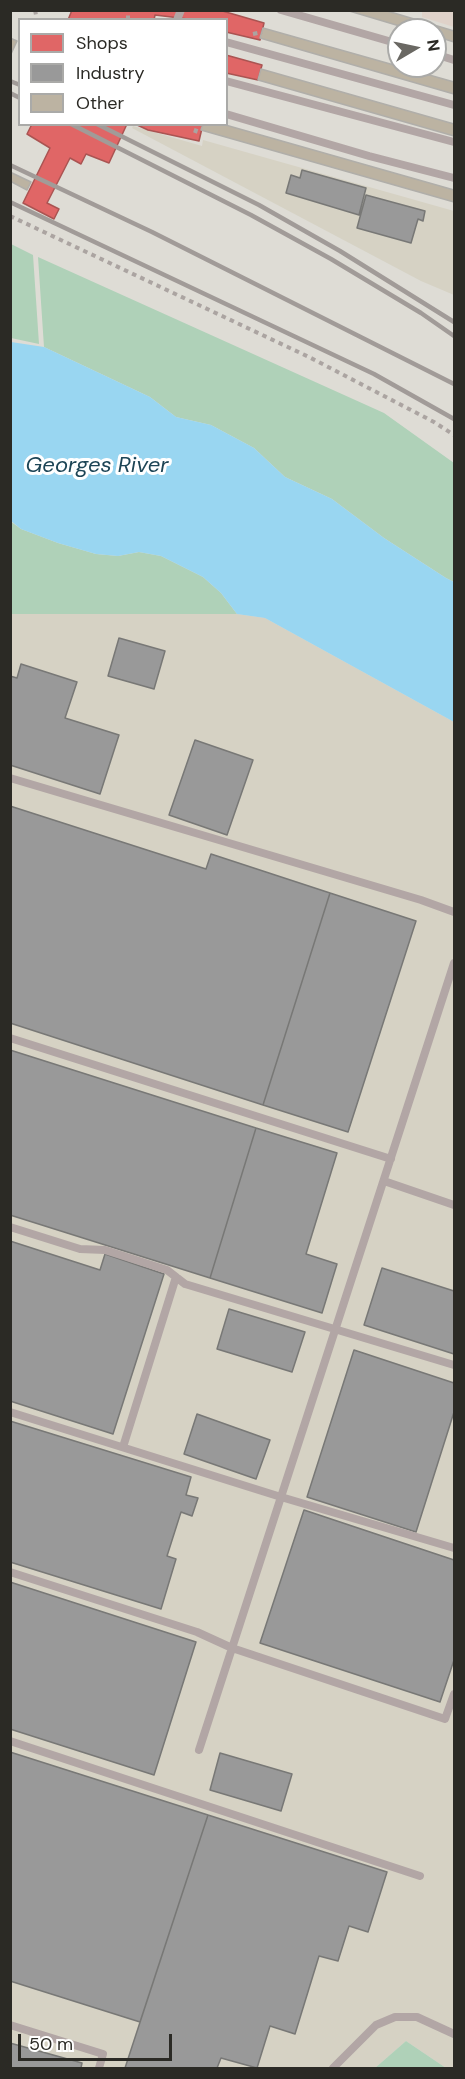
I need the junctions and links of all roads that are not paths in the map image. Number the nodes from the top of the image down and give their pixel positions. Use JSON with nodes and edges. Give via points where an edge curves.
{"nodes":[{"id":1,"x":281,"y":10,"type":"edge"},
{"id":2,"x":387,"y":41,"type":"edge"},
{"id":3,"x":228,"y":43,"type":"edge"},
{"id":4,"x":228,"y":82,"type":"edge"},
{"id":5,"x":454,"y":105,"type":"edge"},
{"id":6,"x":228,"y":115,"type":"edge"},
{"id":7,"x":454,"y":142,"type":"edge"},
{"id":8,"x":454,"y":178,"type":"edge"},
{"id":9,"x":10,"y":778,"type":"edge"},
{"id":10,"x":454,"y":912,"type":"edge"},
{"id":11,"x":454,"y":963,"type":"edge"},
{"id":12,"x":10,"y":1038,"type":"edge"},
{"id":13,"x":391,"y":1159,"type":"junction"},
{"id":14,"x":384,"y":1181,"type":"junction"},
{"id":15,"x":454,"y":1205,"type":"edge"},
{"id":16,"x":10,"y":1227,"type":"edge"},
{"id":17,"x":176,"y":1277,"type":"junction"},
{"id":18,"x":336,"y":1329,"type":"junction"},
{"id":19,"x":454,"y":1365,"type":"edge"},
{"id":20,"x":10,"y":1412,"type":"edge"},
{"id":21,"x":123,"y":1447,"type":"junction"},
{"id":22,"x":281,"y":1497,"type":"junction"},
{"id":23,"x":454,"y":1548,"type":"edge"},
{"id":24,"x":10,"y":1572,"type":"edge"},
{"id":25,"x":232,"y":1648,"type":"junction"},
{"id":26,"x":454,"y":1694,"type":"edge"},
{"id":27,"x":10,"y":1741,"type":"edge"},
{"id":28,"x":199,"y":1750,"type":"dead end"},
{"id":29,"x":420,"y":1876,"type":"dead end"},
{"id":30,"x":10,"y":2025,"type":"edge"},
{"id":31,"x":454,"y":2034,"type":"edge"},
{"id":32,"x":99,"y":2068,"type":"edge"},
{"id":33,"x":333,"y":2068,"type":"edge"}],
"edges":[{"from":1,"to":2,"type":"lane"},
{"from":3,"to":5,"type":"lane"},
{"from":4,"to":7,"type":"lane"},
{"from":6,"to":8,"type":"lane"},
{"from":9,"to":10,"type":"lane"},
{"from":11,"to":13,"type":"lane"},
{"from":12,"to":13,"type":"lane"},
{"from":13,"to":14,"type":"lane"},
{"from":14,"to":15,"type":"lane"},
{"from":14,"to":18,"type":"lane"},
{"from":16,"to":17,"type":"lane","via":[[80,1248],[105,1250],[167,1269]]},
{"from":17,"to":18,"type":"lane","via":[[185,1284]]},
{"from":17,"to":21,"type":"lane"},
{"from":18,"to":19,"type":"lane"},
{"from":18,"to":22,"type":"lane"},
{"from":20,"to":21,"type":"lane"},
{"from":21,"to":22,"type":"lane"},
{"from":22,"to":23,"type":"lane"},
{"from":22,"to":25,"type":"lane"},
{"from":24,"to":25,"type":"lane","via":[[198,1632]]},
{"from":25,"to":26,"type":"lane","via":[[445,1719]]},
{"from":25,"to":28,"type":"lane"},
{"from":27,"to":29,"type":"lane"},
{"from":30,"to":32,"type":"lane","via":[[103,2054]]},
{"from":31,"to":33,"type":"lane","via":[[417,2017],[395,2017],[376,2025]]}]}
